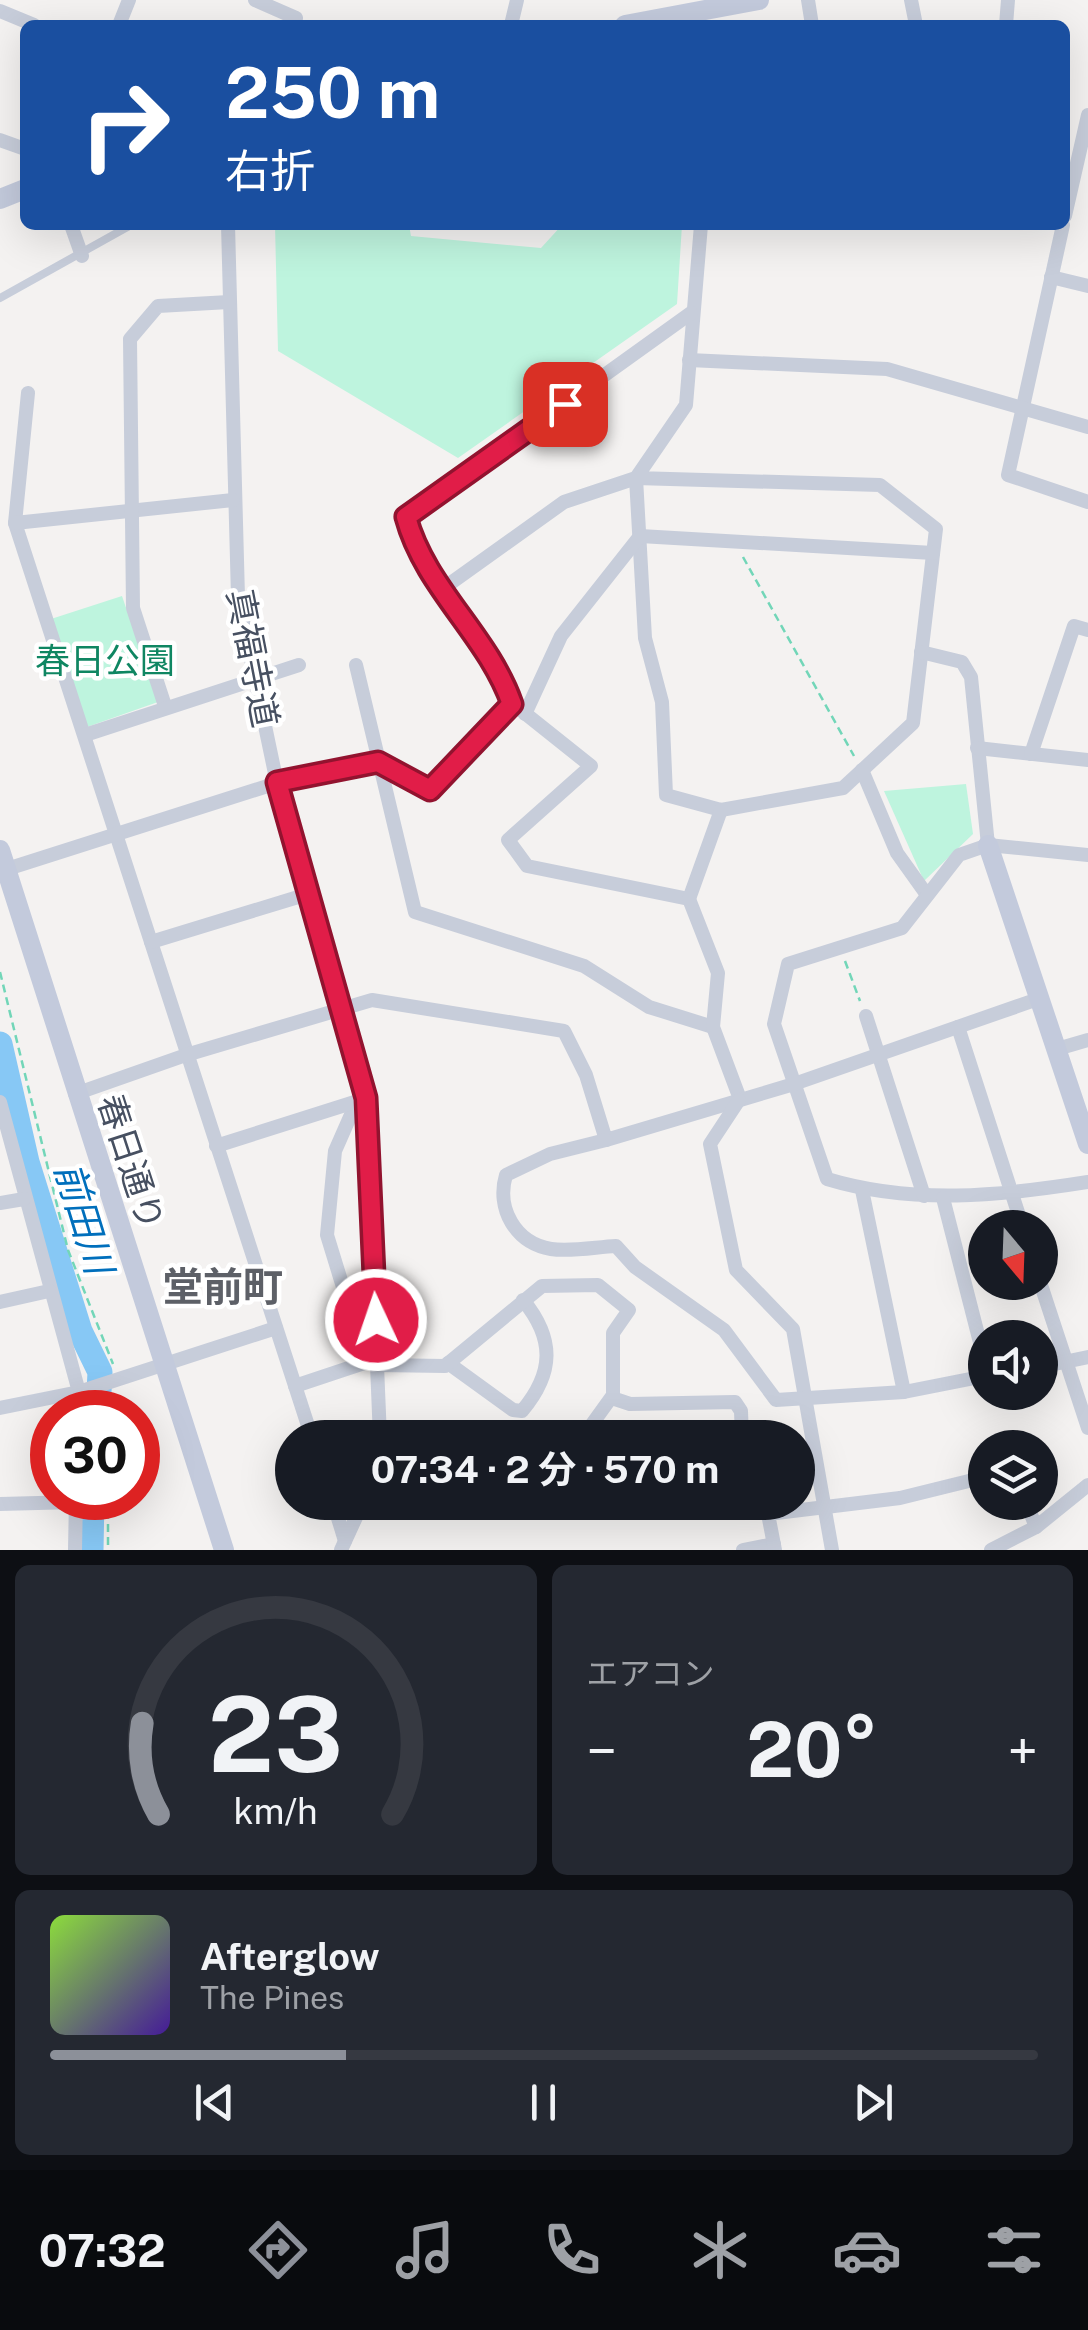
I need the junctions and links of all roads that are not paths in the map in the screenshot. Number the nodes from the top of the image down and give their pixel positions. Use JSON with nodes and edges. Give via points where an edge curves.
{"nodes":[{"id":1,"x":255,"y":0,"type":"edge"},
{"id":2,"x":759,"y":0,"type":"edge"},
{"id":3,"x":659,"y":9,"type":"edge"},
{"id":4,"x":707,"y":18,"type":"edge"},
{"id":5,"x":292,"y":20,"type":"edge"},
{"id":6,"x":636,"y":20,"type":"edge"},
{"id":7,"x":1088,"y":115,"type":"edge"},
{"id":8,"x":1078,"y":148,"type":"edge"},
{"id":9,"x":1070,"y":190,"type":"edge"},
{"id":10,"x":73,"y":230,"type":"edge"},
{"id":11,"x":123,"y":230,"type":"edge"},
{"id":12,"x":228,"y":230,"type":"edge"},
{"id":13,"x":700,"y":230,"type":"edge"},
{"id":14,"x":1062,"y":230,"type":"edge"},
{"id":15,"x":82,"y":256,"type":"junction"},
{"id":16,"x":1051,"y":277,"type":"junction"},
{"id":17,"x":1088,"y":286,"type":"edge"},
{"id":18,"x":0,"y":298,"type":"edge"},
{"id":19,"x":229,"y":302,"type":"junction"},
{"id":20,"x":692,"y":313,"type":"junction"},
{"id":21,"x":689,"y":360,"type":"junction"},
{"id":22,"x":28,"y":393,"type":"dead end"},
{"id":23,"x":1022,"y":405,"type":"junction"},
{"id":24,"x":1088,"y":427,"type":"edge"},
{"id":25,"x":636,"y":478,"type":"junction"},
{"id":26,"x":233,"y":500,"type":"junction"},
{"id":27,"x":1088,"y":502,"type":"edge"},
{"id":28,"x":132,"y":510,"type":"junction"},
{"id":29,"x":15,"y":523,"type":"junction"},
{"id":30,"x":640,"y":536,"type":"junction"},
{"id":31,"x":933,"y":553,"type":"junction"},
{"id":32,"x":441,"y":590,"type":"junction"},
{"id":33,"x":1088,"y":630,"type":"edge"},
{"id":34,"x":921,"y":652,"type":"junction"},
{"id":35,"x":356,"y":664,"type":"dead end"},
{"id":36,"x":299,"y":665,"type":"dead end"},
{"id":37,"x":256,"y":676,"type":"junction"},
{"id":38,"x":512,"y":704,"type":"junction"},
{"id":39,"x":165,"y":706,"type":"junction"},
{"id":40,"x":525,"y":714,"type":"junction"},
{"id":41,"x":85,"y":735,"type":"junction"},
{"id":42,"x":977,"y":748,"type":"junction"},
{"id":43,"x":1031,"y":754,"type":"junction"},
{"id":44,"x":1088,"y":760,"type":"edge"},
{"id":45,"x":378,"y":762,"type":"junction"},
{"id":46,"x":862,"y":770,"type":"junction"},
{"id":47,"x":277,"y":782,"type":"junction"},
{"id":48,"x":720,"y":810,"type":"junction"},
{"id":49,"x":118,"y":834,"type":"junction"},
{"id":50,"x":988,"y":844,"type":"junction"},
{"id":51,"x":1088,"y":855,"type":"edge"},
{"id":52,"x":3,"y":859,"type":"edge"},
{"id":53,"x":308,"y":894,"type":"junction"},
{"id":54,"x":927,"y":895,"type":"junction"},
{"id":55,"x":689,"y":899,"type":"junction"},
{"id":56,"x":151,"y":942,"type":"junction"},
{"id":57,"x":1038,"y":998,"type":"junction"},
{"id":58,"x":339,"y":1009,"type":"junction"},
{"id":59,"x":866,"y":1016,"type":"road end"},
{"id":60,"x":958,"y":1027,"type":"junction"},
{"id":61,"x":713,"y":1028,"type":"junction"},
{"id":62,"x":1088,"y":1040,"type":"edge"},
{"id":63,"x":1056,"y":1048,"type":"junction"},
{"id":64,"x":879,"y":1054,"type":"junction"},
{"id":65,"x":186,"y":1055,"type":"junction"},
{"id":66,"x":794,"y":1084,"type":"junction"},
{"id":67,"x":75,"y":1094,"type":"junction"},
{"id":68,"x":362,"y":1099,"type":"junction"},
{"id":69,"x":740,"y":1099,"type":"junction"},
{"id":70,"x":0,"y":1102,"type":"edge"},
{"id":71,"x":606,"y":1140,"type":"junction"},
{"id":72,"x":1088,"y":1144,"type":"edge"},
{"id":73,"x":216,"y":1146,"type":"junction"},
{"id":74,"x":1088,"y":1182,"type":"edge"},
{"id":75,"x":862,"y":1190,"type":"junction"},
{"id":76,"x":1012,"y":1194,"type":"junction"},
{"id":77,"x":924,"y":1196,"type":"junction"},
{"id":78,"x":24,"y":1198,"type":"junction"},
{"id":79,"x":943,"y":1198,"type":"junction"},
{"id":80,"x":0,"y":1203,"type":"edge"},
{"id":81,"x":1017,"y":1210,"type":"edge"},
{"id":82,"x":49,"y":1292,"type":"junction"},
{"id":83,"x":523,"y":1300,"type":"junction"},
{"id":84,"x":1046,"y":1300,"type":"edge"},
{"id":85,"x":0,"y":1302,"type":"edge"},
{"id":86,"x":974,"y":1320,"type":"edge"},
{"id":87,"x":276,"y":1328,"type":"junction"},
{"id":88,"x":1088,"y":1357,"type":"edge"},
{"id":89,"x":374,"y":1362,"type":"junction"},
{"id":90,"x":1066,"y":1362,"type":"junction"},
{"id":91,"x":448,"y":1363,"type":"junction"},
{"id":92,"x":1058,"y":1363,"type":"edge"},
{"id":93,"x":162,"y":1364,"type":"junction"},
{"id":94,"x":968,"y":1379,"type":"edge"},
{"id":95,"x":295,"y":1386,"type":"junction"},
{"id":96,"x":78,"y":1390,"type":"edge"},
{"id":97,"x":85,"y":1390,"type":"edge"},
{"id":98,"x":904,"y":1392,"type":"junction"},
{"id":99,"x":612,"y":1398,"type":"junction"},
{"id":100,"x":807,"y":1401,"type":"junction"},
{"id":101,"x":30,"y":1402,"type":"edge"},
{"id":102,"x":0,"y":1408,"type":"edge"},
{"id":103,"x":306,"y":1420,"type":"edge"},
{"id":104,"x":379,"y":1420,"type":"edge"},
{"id":105,"x":596,"y":1420,"type":"edge"},
{"id":106,"x":741,"y":1420,"type":"edge"},
{"id":107,"x":1088,"y":1428,"type":"edge"},
{"id":108,"x":968,"y":1481,"type":"edge"},
{"id":109,"x":1088,"y":1485,"type":"edge"},
{"id":110,"x":30,"y":1502,"type":"edge"},
{"id":111,"x":0,"y":1504,"type":"edge"},
{"id":112,"x":824,"y":1505,"type":"junction"},
{"id":113,"x":76,"y":1520,"type":"edge"},
{"id":114,"x":337,"y":1520,"type":"edge"},
{"id":115,"x":355,"y":1520,"type":"edge"},
{"id":116,"x":1033,"y":1520,"type":"edge"},
{"id":117,"x":1036,"y":1528,"type":"junction"},
{"id":118,"x":343,"y":1546,"type":"edge"},
{"id":119,"x":774,"y":1547,"type":"edge"},
{"id":120,"x":75,"y":1550,"type":"edge"},
{"id":121,"x":224,"y":1550,"type":"edge"},
{"id":122,"x":743,"y":1550,"type":"edge"},
{"id":123,"x":832,"y":1550,"type":"edge"},
{"id":124,"x":991,"y":1550,"type":"edge"}],
"edges":[{"from":1,"to":5,"type":"street"},
{"from":2,"to":4,"type":"street"},
{"from":3,"to":4,"type":"street"},
{"from":3,"to":6,"type":"street"},
{"from":7,"to":8,"type":"street"},
{"from":8,"to":9,"type":"street"},
{"from":10,"to":15,"type":"street"},
{"from":11,"to":15,"type":"lane"},
{"from":12,"to":19,"type":"street","name":"真福寺道"},
{"from":13,"to":20,"type":"street"},
{"from":14,"to":16,"type":"street"},
{"from":15,"to":18,"type":"lane"},
{"from":16,"to":17,"type":"street"},
{"from":16,"to":23,"type":"street"},
{"from":19,"to":26,"type":"street","name":"真福寺道"},
{"from":19,"to":28,"type":"street","via":[[158,306],[130,339]]},
{"from":20,"to":21,"type":"street"},
{"from":20,"to":32,"type":"street","via":[[406,517],[415,550]]},
{"from":21,"to":23,"type":"street","via":[[887,369]]},
{"from":21,"to":25,"type":"street","via":[[686,405]]},
{"from":22,"to":29,"type":"street"},
{"from":23,"to":24,"type":"street"},
{"from":23,"to":27,"type":"street","via":[[1008,476]]},
{"from":25,"to":30,"type":"street"},
{"from":25,"to":31,"type":"street","via":[[880,485],[936,529]]},
{"from":25,"to":32,"type":"street","via":[[564,502]]},
{"from":26,"to":28,"type":"street"},
{"from":26,"to":37,"type":"street","name":"真福寺道","via":[[238,597]]},
{"from":28,"to":29,"type":"street"},
{"from":28,"to":39,"type":"street","via":[[133,608]]},
{"from":29,"to":41,"type":"street"},
{"from":30,"to":31,"type":"street"},
{"from":30,"to":40,"type":"street","via":[[561,636]]},
{"from":30,"to":48,"type":"street","via":[[645,638],[662,702],[666,795]]},
{"from":31,"to":34,"type":"street"},
{"from":32,"to":38,"type":"street","via":[[500,669]]},
{"from":33,"to":43,"type":"street","via":[[1074,626]]},
{"from":34,"to":42,"type":"street","via":[[962,662],[971,677]]},
{"from":34,"to":46,"type":"street","via":[[913,722]]},
{"from":35,"to":45,"type":"street"},
{"from":36,"to":37,"type":"street"},
{"from":37,"to":39,"type":"street"},
{"from":37,"to":47,"type":"street","name":"真福寺道"},
{"from":38,"to":40,"type":"street"},
{"from":38,"to":45,"type":"street","via":[[430,790]]},
{"from":39,"to":41,"type":"street"},
{"from":40,"to":55,"type":"street","via":[[590,766],[508,840],[527,866]]},
{"from":41,"to":49,"type":"street"},
{"from":42,"to":43,"type":"street"},
{"from":42,"to":50,"type":"street"},
{"from":43,"to":44,"type":"street"},
{"from":45,"to":47,"type":"street"},
{"from":45,"to":61,"type":"street","via":[[415,912],[584,966],[649,1007]]},
{"from":46,"to":48,"type":"street","via":[[843,788]]},
{"from":46,"to":54,"type":"street","via":[[897,853]]},
{"from":47,"to":49,"type":"street"},
{"from":47,"to":53,"type":"street","name":"真福寺道"},
{"from":48,"to":55,"type":"street"},
{"from":49,"to":52,"type":"street"},
{"from":49,"to":56,"type":"street"},
{"from":50,"to":51,"type":"street"},
{"from":50,"to":54,"type":"street","via":[[958,855]]},
{"from":50,"to":57,"type":"street"},
{"from":52,"to":67,"type":"street","name":"春日通り"},
{"from":53,"to":56,"type":"street"},
{"from":53,"to":58,"type":"street","name":"真福寺道"},
{"from":54,"to":66,"type":"street","via":[[902,928],[788,964],[774,1024]]},
{"from":55,"to":61,"type":"street","via":[[718,972]]},
{"from":56,"to":65,"type":"street"},
{"from":57,"to":60,"type":"street"},
{"from":57,"to":63,"type":"street"},
{"from":58,"to":65,"type":"street"},
{"from":58,"to":68,"type":"street","name":"真福寺道"},
{"from":58,"to":71,"type":"street","via":[[372,1000],[564,1030]]},
{"from":59,"to":64,"type":"street"},
{"from":60,"to":64,"type":"street"},
{"from":60,"to":76,"type":"street"},
{"from":61,"to":69,"type":"street"},
{"from":62,"to":63,"type":"street"},
{"from":63,"to":72,"type":"street"},
{"from":64,"to":66,"type":"street"},
{"from":64,"to":77,"type":"street"},
{"from":65,"to":67,"type":"street"},
{"from":65,"to":73,"type":"street"},
{"from":66,"to":69,"type":"street"},
{"from":66,"to":75,"type":"street","via":[[827,1179]]},
{"from":67,"to":93,"type":"street","name":"春日通り"},
{"from":68,"to":73,"type":"street"},
{"from":68,"to":89,"type":"street","name":"真福寺道"},
{"from":68,"to":89,"type":"street","via":[[335,1151],[328,1235]]},
{"from":69,"to":71,"type":"street"},
{"from":69,"to":100,"type":"street","via":[[710,1144],[736,1270],[793,1330]]},
{"from":70,"to":78,"type":"street"},
{"from":71,"to":100,"type":"street","via":[[550,1154],[506,1175],[504,1210],[513,1226],[551,1249],[616,1246],[724,1330],[776,1400]]},
{"from":73,"to":87,"type":"street"},
{"from":74,"to":76,"type":"street"},
{"from":75,"to":77,"type":"street"},
{"from":75,"to":98,"type":"street"},
{"from":76,"to":79,"type":"street"},
{"from":76,"to":81,"type":"street"},
{"from":77,"to":79,"type":"street"},
{"from":78,"to":80,"type":"street"},
{"from":78,"to":82,"type":"street"},
{"from":79,"to":86,"type":"street"},
{"from":82,"to":85,"type":"street"},
{"from":82,"to":96,"type":"street"},
{"from":83,"to":91,"type":"street"},
{"from":83,"to":91,"type":"street","via":[[544,1324],[544,1364],[543,1384],[522,1412]]},
{"from":83,"to":99,"type":"street","via":[[542,1286],[592,1284],[628,1307],[613,1333]]},
{"from":84,"to":90,"type":"street"},
{"from":87,"to":93,"type":"street"},
{"from":87,"to":95,"type":"street"},
{"from":88,"to":90,"type":"street"},
{"from":89,"to":91,"type":"street"},
{"from":89,"to":95,"type":"street"},
{"from":89,"to":104,"type":"street","name":"真福寺道"},
{"from":90,"to":92,"type":"street"},
{"from":90,"to":107,"type":"street"},
{"from":93,"to":97,"type":"street"},
{"from":93,"to":121,"type":"street","name":"春日通り"},
{"from":94,"to":98,"type":"street"},
{"from":95,"to":103,"type":"street"},
{"from":98,"to":100,"type":"street"},
{"from":99,"to":105,"type":"street"},
{"from":99,"to":106,"type":"street","via":[[630,1404],[735,1402]]},
{"from":100,"to":112,"type":"street"},
{"from":101,"to":102,"type":"street"},
{"from":108,"to":112,"type":"street","via":[[900,1498]]},
{"from":109,"to":117,"type":"street"},
{"from":110,"to":111,"type":"street"},
{"from":112,"to":119,"type":"street","via":[[768,1514]]},
{"from":112,"to":123,"type":"street"},
{"from":113,"to":120,"type":"street"},
{"from":114,"to":118,"type":"street"},
{"from":115,"to":118,"type":"street"},
{"from":116,"to":117,"type":"street"},
{"from":117,"to":124,"type":"street"},
{"from":119,"to":122,"type":"street"}]}
